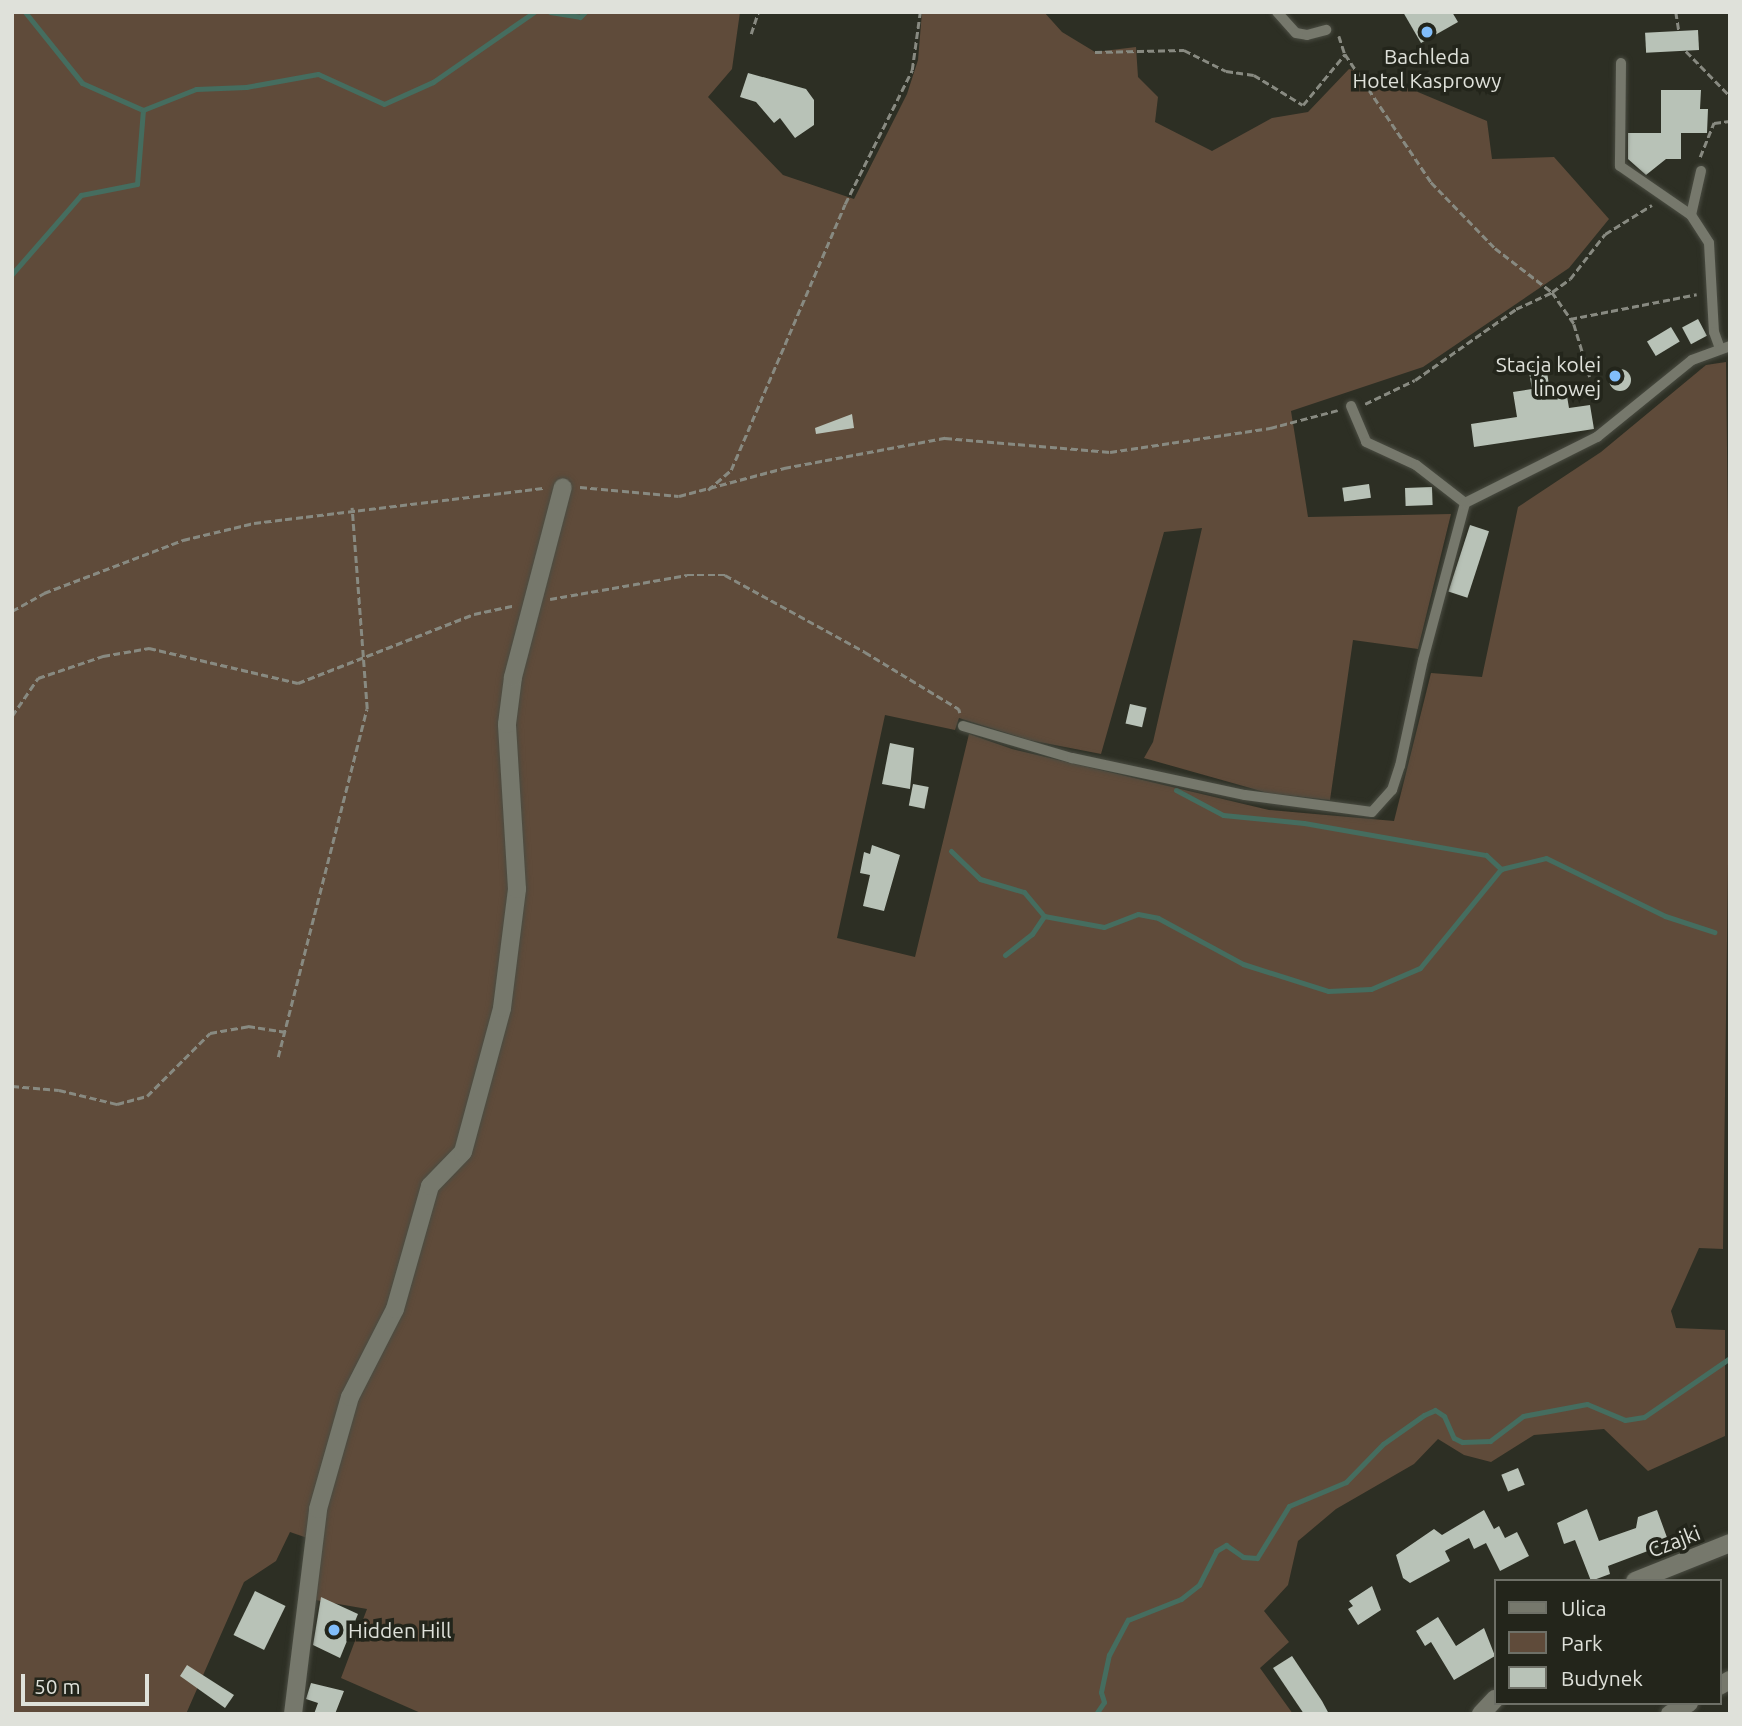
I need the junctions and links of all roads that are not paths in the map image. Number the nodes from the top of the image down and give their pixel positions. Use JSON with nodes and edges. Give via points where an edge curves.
{"nodes":[{"id":1,"x":1277,"y":12,"type":"edge"},
{"id":2,"x":1326,"y":30,"type":"road end"},
{"id":3,"x":1621,"y":63,"type":"dead end"},
{"id":4,"x":1701,"y":171,"type":"dead end"},
{"id":5,"x":1691,"y":215,"type":"junction"},
{"id":6,"x":1724,"y":346,"type":"edge"},
{"id":7,"x":1351,"y":406,"type":"road end"},
{"id":8,"x":563,"y":487,"type":"road end"},
{"id":9,"x":1465,"y":503,"type":"junction"},
{"id":10,"x":963,"y":726,"type":"road end"},
{"id":11,"x":1730,"y":1544,"type":"edge"},
{"id":12,"x":1640,"y":1579,"type":"edge"},
{"id":13,"x":1494,"y":1700,"type":"edge"},
{"id":14,"x":1686,"y":1705,"type":"edge"},
{"id":15,"x":293,"y":1714,"type":"edge"},
{"id":16,"x":1481,"y":1714,"type":"edge"},
{"id":17,"x":1670,"y":1714,"type":"edge"}],
"edges":[{"from":1,"to":2,"type":"lane","via":[[1296,33]]},
{"from":3,"to":5,"type":"lane","via":[[1620,166]]},
{"from":4,"to":5,"type":"lane"},
{"from":5,"to":6,"type":"lane","via":[[1709,243],[1714,332]]},
{"from":6,"to":9,"type":"lane","via":[[1661,382],[1597,436]]},
{"from":7,"to":9,"type":"lane","via":[[1366,442],[1416,465]]},
{"from":8,"to":15,"type":"street","via":[[513,677],[507,724],[517,889],[502,1008],[463,1153],[430,1186],[395,1309],[350,1397],[318,1509]]},
{"from":9,"to":10,"type":"lane","via":[[1400,766],[1392,790],[1372,812],[1219,789],[1072,758]]},
{"from":11,"to":12,"type":"street","name":"Czajki"},
{"from":13,"to":16,"type":"street"},
{"from":14,"to":17,"type":"street"}]}
